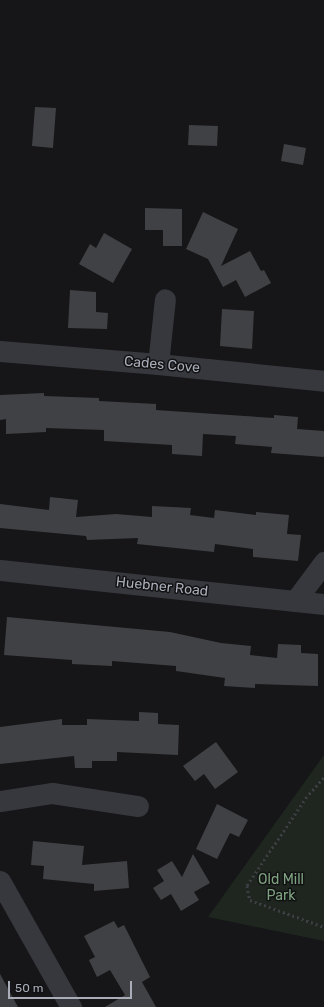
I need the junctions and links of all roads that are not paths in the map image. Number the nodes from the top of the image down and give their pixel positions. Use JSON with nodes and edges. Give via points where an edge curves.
{"nodes":[{"id":1,"x":165,"y":299,"type":"dead end"},
{"id":2,"x":0,"y":351,"type":"edge"},
{"id":3,"x":158,"y":364,"type":"junction"},
{"id":4,"x":324,"y":381,"type":"edge"},
{"id":5,"x":324,"y":562,"type":"edge"},
{"id":6,"x":0,"y":570,"type":"edge"},
{"id":7,"x":295,"y":601,"type":"junction"},
{"id":8,"x":324,"y":604,"type":"edge"},
{"id":9,"x":0,"y":801,"type":"edge"},
{"id":10,"x":138,"y":806,"type":"dead end"},
{"id":11,"x":0,"y":882,"type":"edge"},
{"id":12,"x":71,"y":1007,"type":"edge"}],
"edges":[{"from":1,"to":3,"type":"street"},
{"from":2,"to":3,"type":"street","name":"Cades Cove"},
{"from":3,"to":4,"type":"street","name":"Cades Cove"},
{"from":5,"to":7,"type":"street"},
{"from":6,"to":7,"type":"street","name":"Huebner Road"},
{"from":7,"to":8,"type":"street","name":"Huebner Road"},
{"from":9,"to":10,"type":"street","via":[[52,793]]},
{"from":11,"to":12,"type":"street"}]}
